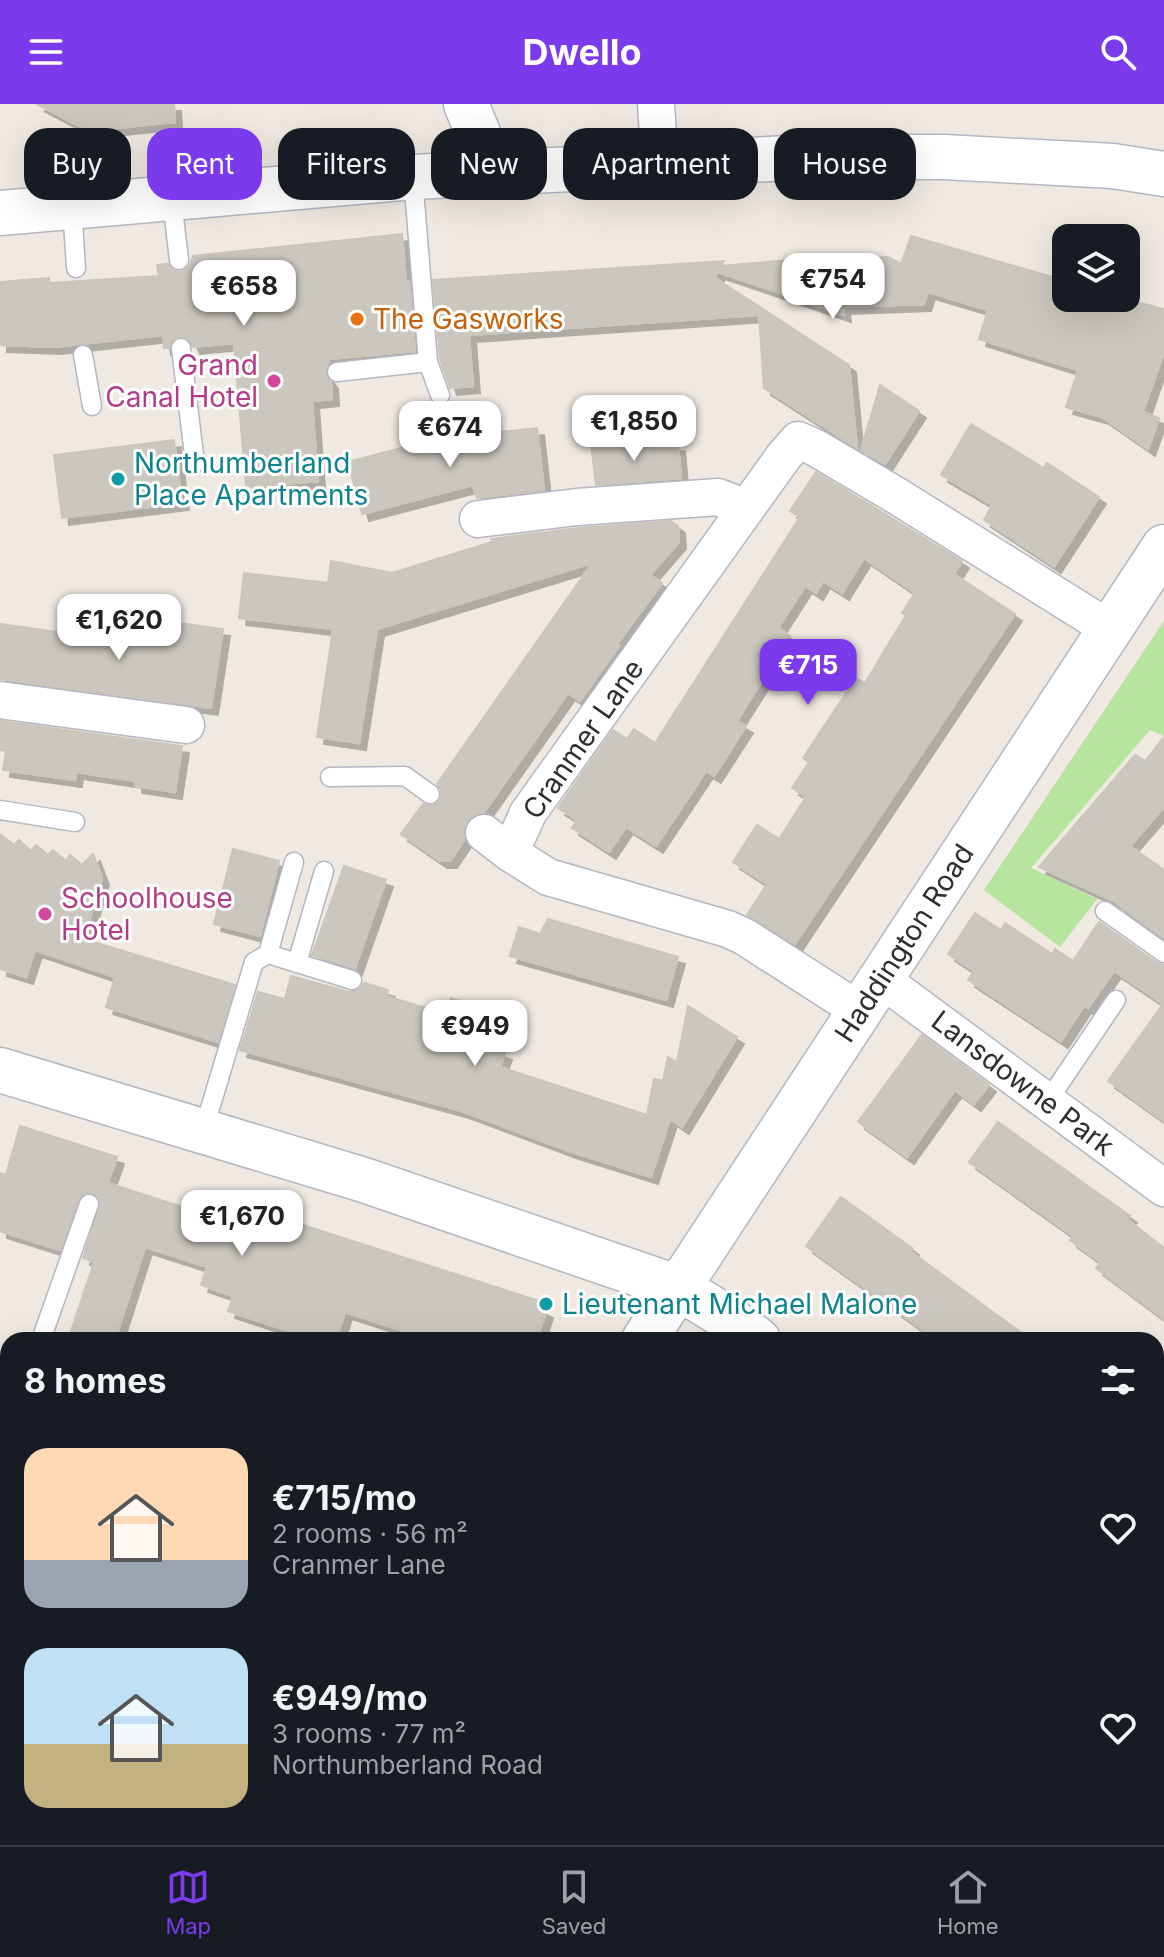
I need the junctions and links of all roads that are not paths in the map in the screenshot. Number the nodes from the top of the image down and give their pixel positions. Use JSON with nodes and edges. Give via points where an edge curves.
{"nodes":[{"id":1,"x":466,"y":104,"type":"edge"},
{"id":2,"x":656,"y":104,"type":"edge"},
{"id":3,"x":476,"y":128,"type":"edge"},
{"id":4,"x":658,"y":128,"type":"edge"},
{"id":5,"x":758,"y":159,"type":"edge"},
{"id":6,"x":1164,"y":174,"type":"edge"},
{"id":7,"x":172,"y":200,"type":"joint"},
{"id":8,"x":415,"y":200,"type":"edge"},
{"id":9,"x":72,"y":207,"type":"junction"},
{"id":10,"x":0,"y":213,"type":"edge"},
{"id":11,"x":179,"y":260,"type":"dead end"},
{"id":12,"x":76,"y":268,"type":"dead end"},
{"id":13,"x":181,"y":348,"type":"dead end"},
{"id":14,"x":83,"y":355,"type":"dead end"},
{"id":15,"x":428,"y":362,"type":"junction"},
{"id":16,"x":337,"y":372,"type":"dead end"},
{"id":17,"x":440,"y":395,"type":"dead end"},
{"id":18,"x":92,"y":406,"type":"dead end"},
{"id":19,"x":195,"y":463,"type":"dead end"},
{"id":20,"x":746,"y":508,"type":"junction"},
{"id":21,"x":478,"y":519,"type":"dead end"},
{"id":22,"x":1164,"y":547,"type":"edge"},
{"id":23,"x":1110,"y":629,"type":"junction"},
{"id":24,"x":0,"y":700,"type":"edge"},
{"id":25,"x":186,"y":725,"type":"dead end"},
{"id":26,"x":330,"y":777,"type":"dead end"},
{"id":27,"x":430,"y":794,"type":"dead end"},
{"id":28,"x":0,"y":810,"type":"edge"},
{"id":29,"x":75,"y":822,"type":"dead end"},
{"id":30,"x":294,"y":862,"type":"dead end"},
{"id":31,"x":324,"y":871,"type":"dead end"},
{"id":32,"x":1105,"y":911,"type":"dead end"},
{"id":33,"x":1164,"y":953,"type":"edge"},
{"id":34,"x":268,"y":954,"type":"junction"},
{"id":35,"x":297,"y":963,"type":"junction"},
{"id":36,"x":352,"y":980,"type":"dead end"},
{"id":37,"x":871,"y":995,"type":"junction"},
{"id":38,"x":1116,"y":1000,"type":"dead end"},
{"id":39,"x":0,"y":1070,"type":"edge"},
{"id":40,"x":1047,"y":1102,"type":"junction"},
{"id":41,"x":203,"y":1132,"type":"junction"},
{"id":42,"x":1164,"y":1188,"type":"edge"},
{"id":43,"x":89,"y":1204,"type":"dead end"},
{"id":44,"x":679,"y":1288,"type":"junction"},
{"id":45,"x":44,"y":1332,"type":"edge"},
{"id":46,"x":649,"y":1332,"type":"edge"},
{"id":47,"x":747,"y":1332,"type":"edge"}],
"edges":[{"from":1,"to":3,"type":"main road"},
{"from":2,"to":4,"type":"street"},
{"from":5,"to":6,"type":"main road","via":[[944,157],[1113,166]]},
{"from":7,"to":9,"type":"main road"},
{"from":7,"to":11,"type":"lane"},
{"from":8,"to":15,"type":"lane"},
{"from":9,"to":10,"type":"main road"},
{"from":9,"to":12,"type":"lane"},
{"from":13,"to":19,"type":"lane"},
{"from":14,"to":18,"type":"lane"},
{"from":15,"to":16,"type":"lane"},
{"from":15,"to":17,"type":"lane"},
{"from":20,"to":21,"type":"street","via":[[718,497]]},
{"from":20,"to":23,"type":"street","name":"Cranmer Lane","via":[[798,440]]},
{"from":20,"to":37,"type":"street","name":"Cranmer Lane","via":[[528,813],[489,837],[548,877],[728,929]]},
{"from":22,"to":23,"type":"main road","name":"Haddington Road"},
{"from":23,"to":37,"type":"main road","name":"Haddington Road"},
{"from":24,"to":25,"type":"street"},
{"from":26,"to":27,"type":"lane","via":[[405,776]]},
{"from":28,"to":29,"type":"lane"},
{"from":30,"to":34,"type":"lane"},
{"from":31,"to":35,"type":"lane"},
{"from":32,"to":33,"type":"lane"},
{"from":34,"to":35,"type":"lane"},
{"from":34,"to":41,"type":"lane","via":[[254,962]]},
{"from":35,"to":36,"type":"lane"},
{"from":37,"to":40,"type":"street","name":"Lansdowne Park"},
{"from":37,"to":44,"type":"main road","name":"Haddington Road"},
{"from":38,"to":40,"type":"lane"},
{"from":39,"to":41,"type":"main road"},
{"from":40,"to":42,"type":"street","name":"Lansdowne Park"},
{"from":41,"to":44,"type":"main road","via":[[364,1180]]},
{"from":43,"to":45,"type":"lane"},
{"from":44,"to":46,"type":"main road","name":"Haddington Road"},
{"from":44,"to":47,"type":"main road"}]}
